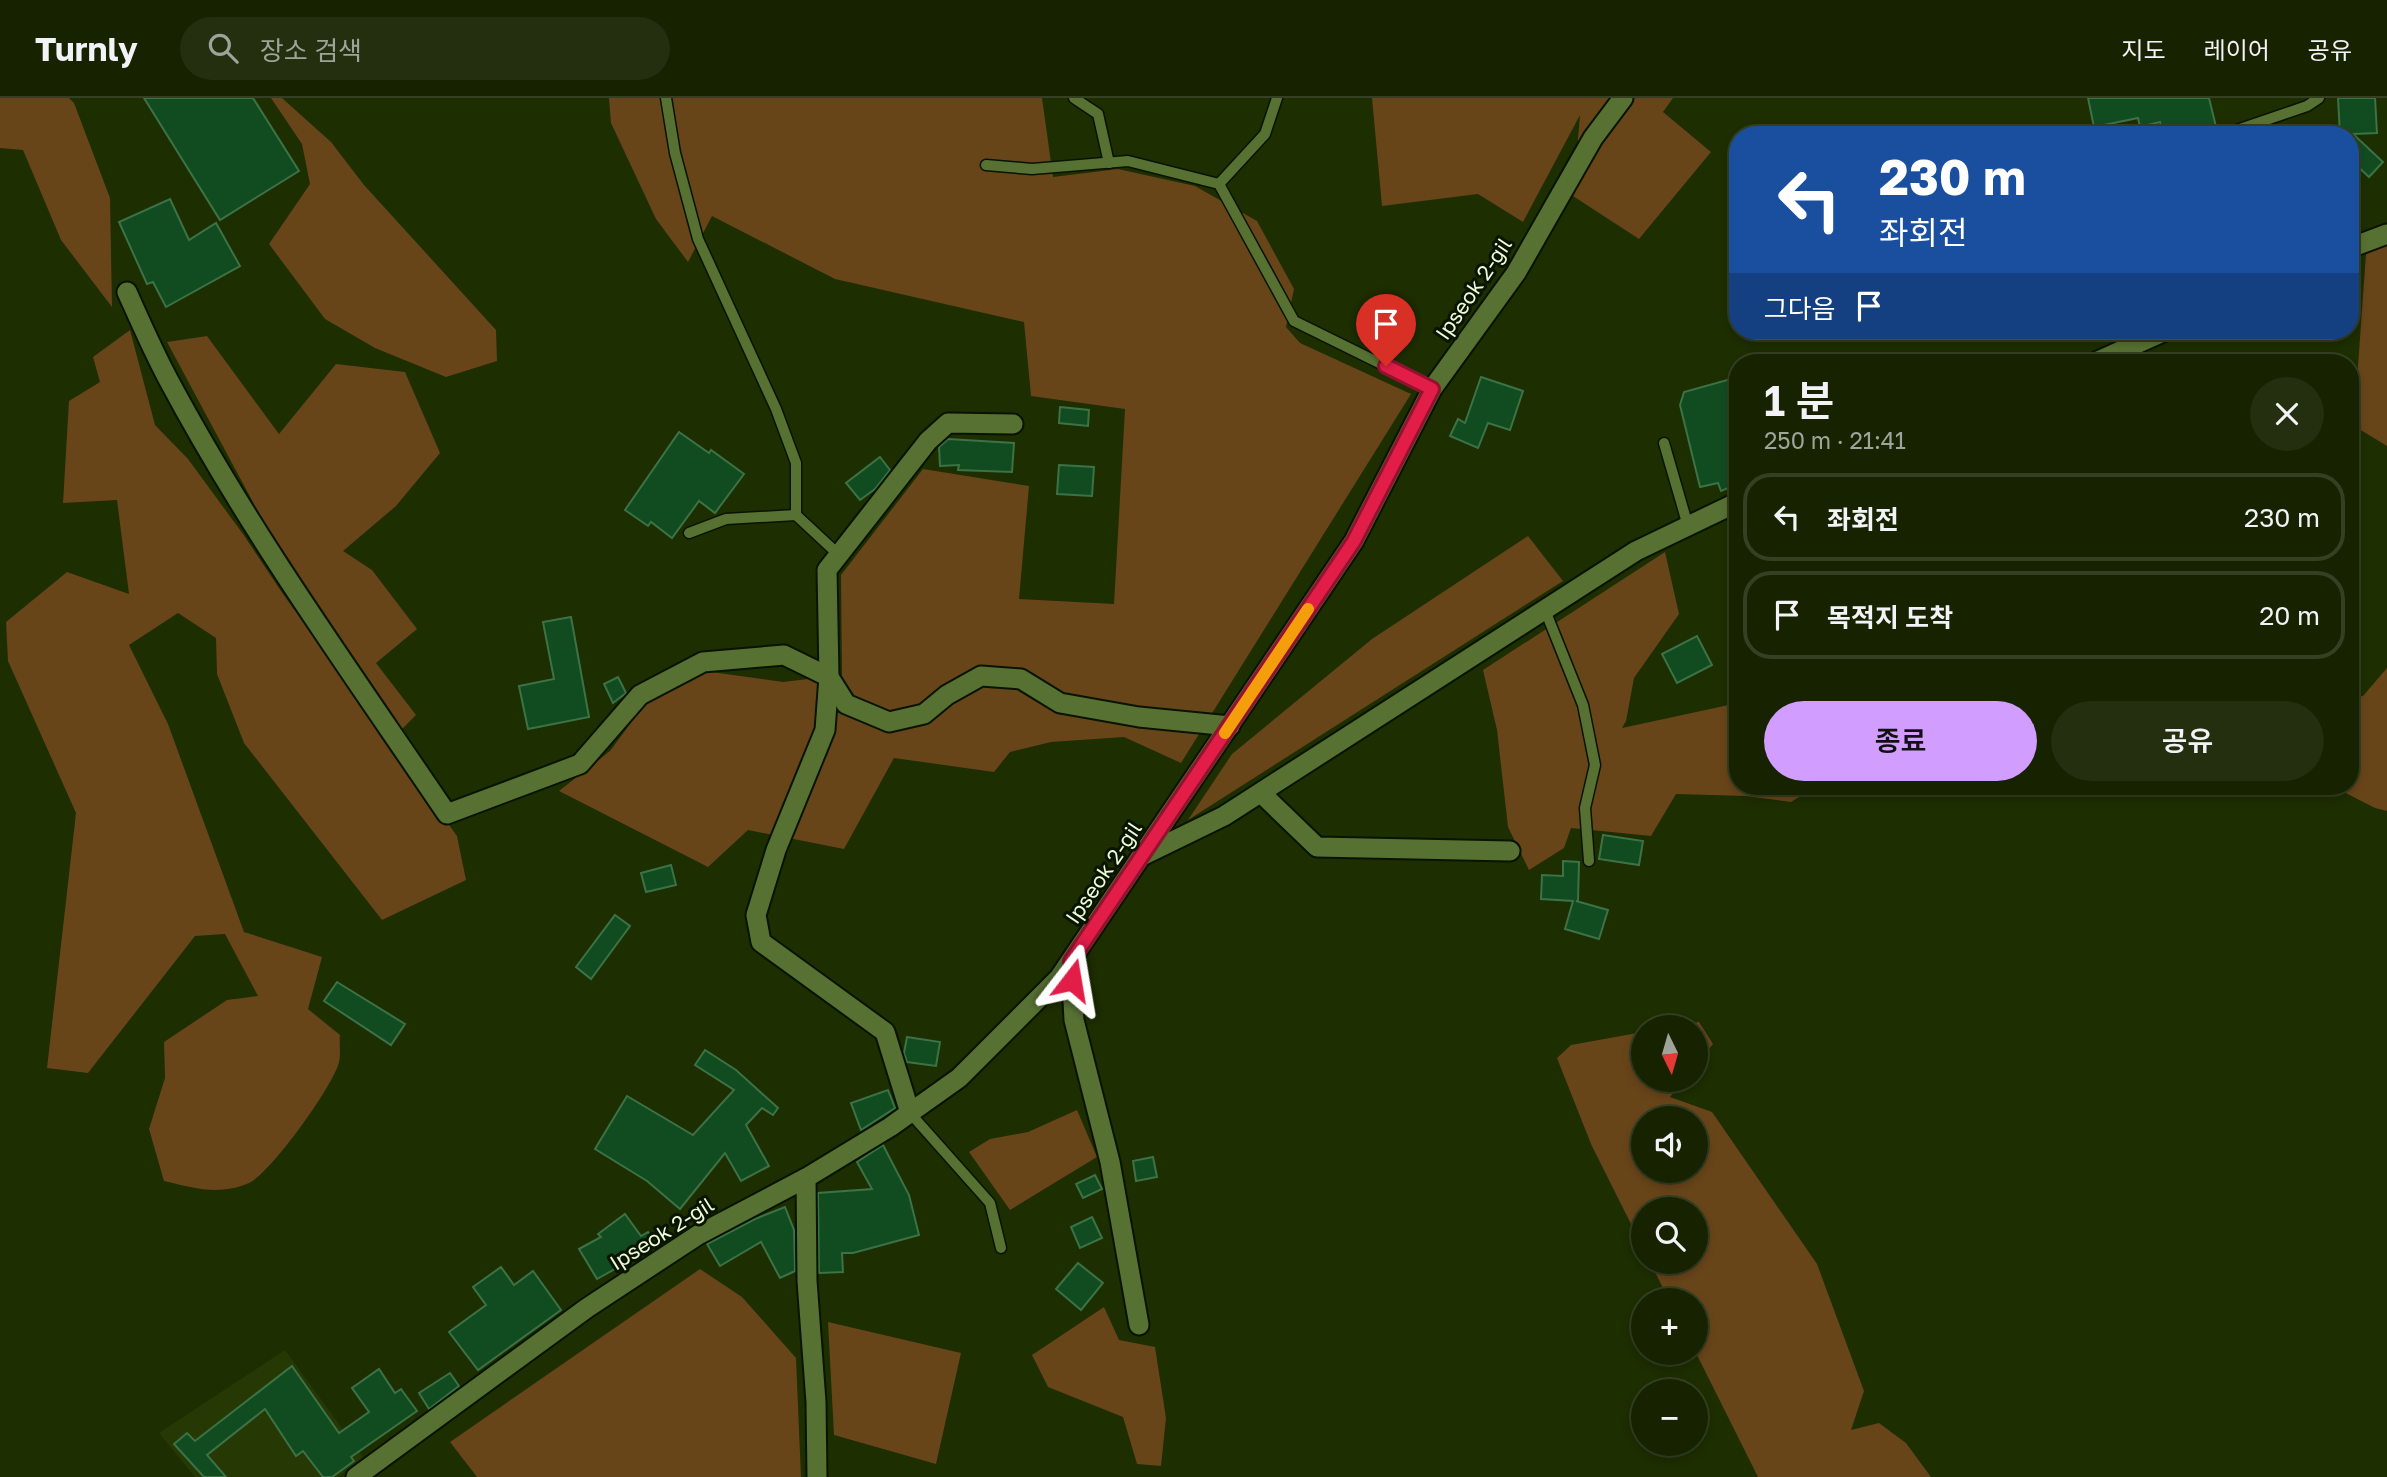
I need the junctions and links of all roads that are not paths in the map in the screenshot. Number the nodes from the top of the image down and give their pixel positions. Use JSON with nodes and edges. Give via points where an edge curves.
{"nodes":[{"id":1,"x":666,"y":98,"type":"edge"},
{"id":2,"x":1074,"y":98,"type":"edge"},
{"id":3,"x":1277,"y":98,"type":"edge"},
{"id":4,"x":1623,"y":98,"type":"edge"},
{"id":5,"x":2319,"y":98,"type":"edge"},
{"id":6,"x":2249,"y":126,"type":"edge"},
{"id":7,"x":1109,"y":163,"type":"junction"},
{"id":8,"x":986,"y":165,"type":"dead end"},
{"id":9,"x":1219,"y":184,"type":"junction"},
{"id":10,"x":2387,"y":234,"type":"edge"},
{"id":11,"x":2359,"y":245,"type":"edge"},
{"id":12,"x":127,"y":292,"type":"dead end"},
{"id":13,"x":2145,"y":340,"type":"edge"},
{"id":14,"x":2114,"y":354,"type":"edge"},
{"id":15,"x":1432,"y":389,"type":"junction"},
{"id":16,"x":1013,"y":424,"type":"dead end"},
{"id":17,"x":1664,"y":443,"type":"dead end"},
{"id":18,"x":1729,"y":506,"type":"edge"},
{"id":19,"x":796,"y":514,"type":"junction"},
{"id":20,"x":1688,"y":526,"type":"junction"},
{"id":21,"x":689,"y":533,"type":"dead end"},
{"id":22,"x":839,"y":555,"type":"junction"},
{"id":23,"x":1545,"y":610,"type":"junction"},
{"id":24,"x":828,"y":677,"type":"junction"},
{"id":25,"x":1230,"y":726,"type":"junction"},
{"id":26,"x":1261,"y":793,"type":"junction"},
{"id":27,"x":1510,"y":851,"type":"dead end"},
{"id":28,"x":1144,"y":855,"type":"junction"},
{"id":29,"x":1589,"y":861,"type":"dead end"},
{"id":30,"x":1071,"y":961,"type":"junction"},
{"id":31,"x":910,"y":1113,"type":"junction"},
{"id":32,"x":806,"y":1178,"type":"junction"},
{"id":33,"x":1001,"y":1248,"type":"dead end"},
{"id":34,"x":1139,"y":1325,"type":"dead end"},
{"id":35,"x":356,"y":1477,"type":"edge"},
{"id":36,"x":817,"y":1477,"type":"edge"}],
"edges":[{"from":1,"to":19,"type":"lane","via":[[698,239],[796,463]]},
{"from":2,"to":7,"type":"lane","via":[[1098,114]]},
{"from":3,"to":9,"type":"lane","via":[[1265,134]]},
{"from":4,"to":15,"type":"street","name":"Ipseok 2-gil","via":[[1593,138],[1516,273]]},
{"from":5,"to":6,"type":"lane"},
{"from":7,"to":8,"type":"lane","via":[[1032,169]]},
{"from":7,"to":9,"type":"lane","via":[[1128,161]]},
{"from":9,"to":15,"type":"lane","via":[[1294,321]]},
{"from":10,"to":11,"type":"street"},
{"from":12,"to":24,"type":"street","via":[[167,378],[232,491],[447,814],[580,764],[640,695],[704,662],[784,655]]},
{"from":13,"to":14,"type":"street"},
{"from":15,"to":25,"type":"street","name":"Ipseok 2-gil","via":[[1354,541]]},
{"from":16,"to":22,"type":"street","via":[[948,423],[928,441]]},
{"from":17,"to":20,"type":"lane"},
{"from":18,"to":20,"type":"street"},
{"from":19,"to":21,"type":"lane","via":[[726,519]]},
{"from":19,"to":22,"type":"lane"},
{"from":20,"to":23,"type":"street","via":[[1636,551]]},
{"from":22,"to":24,"type":"street","via":[[827,570]]},
{"from":23,"to":26,"type":"street"},
{"from":23,"to":29,"type":"lane","via":[[1583,705],[1595,765],[1585,808]]},
{"from":24,"to":25,"type":"street","via":[[846,704],[889,722],[925,714],[981,676],[1021,679],[1060,703]]},
{"from":24,"to":31,"type":"street","via":[[825,730],[776,850],[756,915],[761,942],[885,1032]]},
{"from":25,"to":28,"type":"street","name":"Ipseok 2-gil"},
{"from":26,"to":27,"type":"street","via":[[1317,847]]},
{"from":26,"to":28,"type":"street"},
{"from":28,"to":30,"type":"street","name":"Ipseok 2-gil"},
{"from":30,"to":31,"type":"street","name":"Ipseok 2-gil","via":[[959,1078]]},
{"from":30,"to":34,"type":"street","via":[[1074,1020],[1110,1162]]},
{"from":31,"to":32,"type":"street","name":"Ipseok 2-gil"},
{"from":31,"to":33,"type":"lane","via":[[990,1203]]},
{"from":32,"to":35,"type":"street","name":"Ipseok 2-gil","via":[[698,1236],[598,1301]]},
{"from":32,"to":36,"type":"street"}]}
